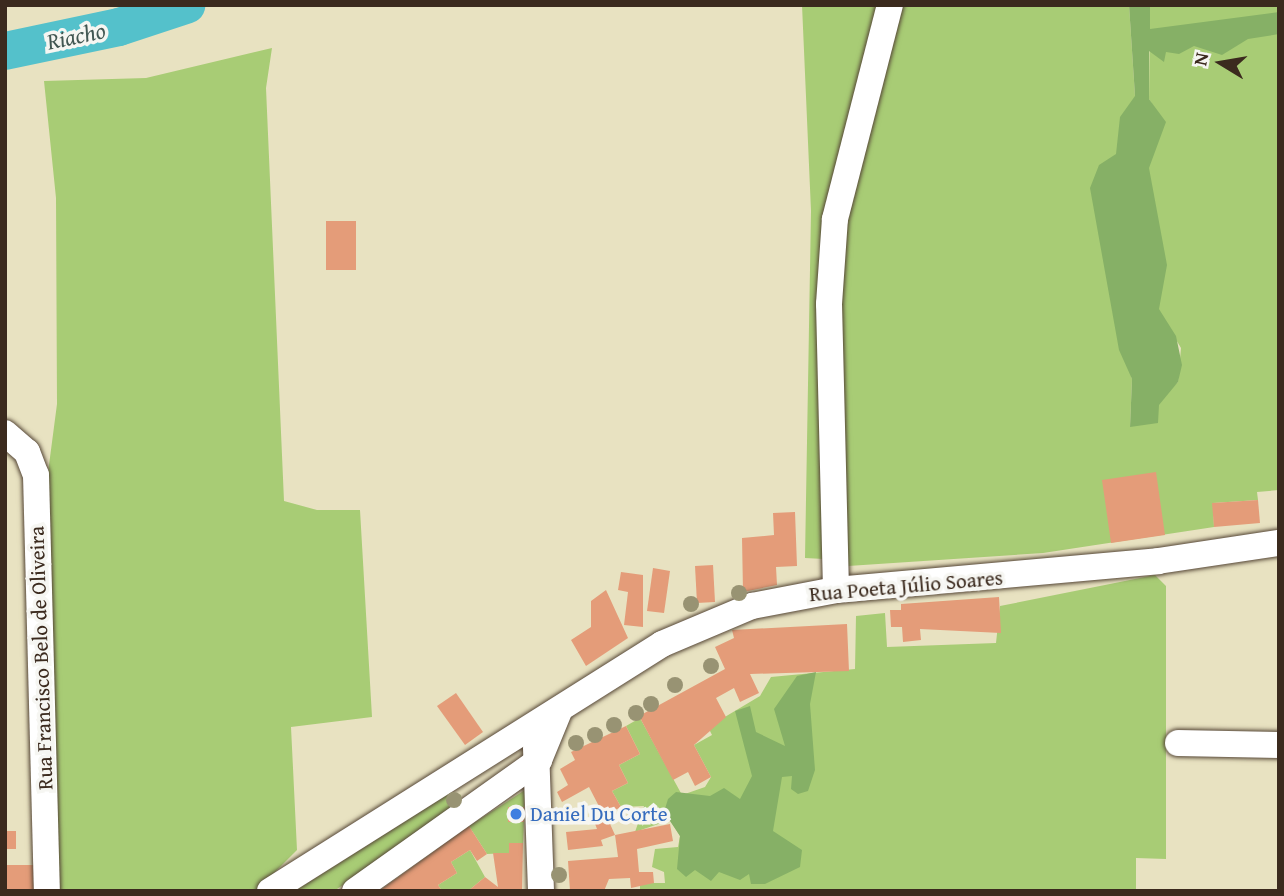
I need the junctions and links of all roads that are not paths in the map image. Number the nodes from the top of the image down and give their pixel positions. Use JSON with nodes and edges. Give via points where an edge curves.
{"nodes":[{"id":1,"x":890,"y":5,"type":"edge"},
{"id":2,"x":7,"y":434,"type":"edge"},
{"id":3,"x":1279,"y":543,"type":"edge"},
{"id":4,"x":836,"y":590,"type":"junction"},
{"id":5,"x":560,"y":709,"type":"junction"},
{"id":6,"x":531,"y":726,"type":"junction"},
{"id":7,"x":1178,"y":743,"type":"dead end"},
{"id":8,"x":1279,"y":745,"type":"edge"},
{"id":9,"x":539,"y":760,"type":"junction"},
{"id":10,"x":47,"y":891,"type":"edge"},
{"id":11,"x":270,"y":891,"type":"edge"},
{"id":12,"x":355,"y":891,"type":"edge"},
{"id":13,"x":541,"y":891,"type":"edge"}],
"edges":[{"from":1,"to":4,"type":"street","via":[[835,219],[829,304]]},
{"from":2,"to":10,"type":"street","name":"Rua Francisco Belo de Oliveira","via":[[27,452],[36,475]]},
{"from":3,"to":4,"type":"street","name":"Rua Poeta Júlio Soares","via":[[1158,561]]},
{"from":4,"to":5,"type":"street","name":"Rua Poeta Júlio Soares","via":[[701,623]]},
{"from":5,"to":6,"type":"street","name":"Rua Poeta Júlio Soares"},
{"from":5,"to":9,"type":"street"},
{"from":6,"to":9,"type":"street"},
{"from":6,"to":11,"type":"street","name":"Rua Poeta Júlio Soares"},
{"from":7,"to":8,"type":"street"},
{"from":9,"to":12,"type":"street"},
{"from":9,"to":13,"type":"street"}]}
